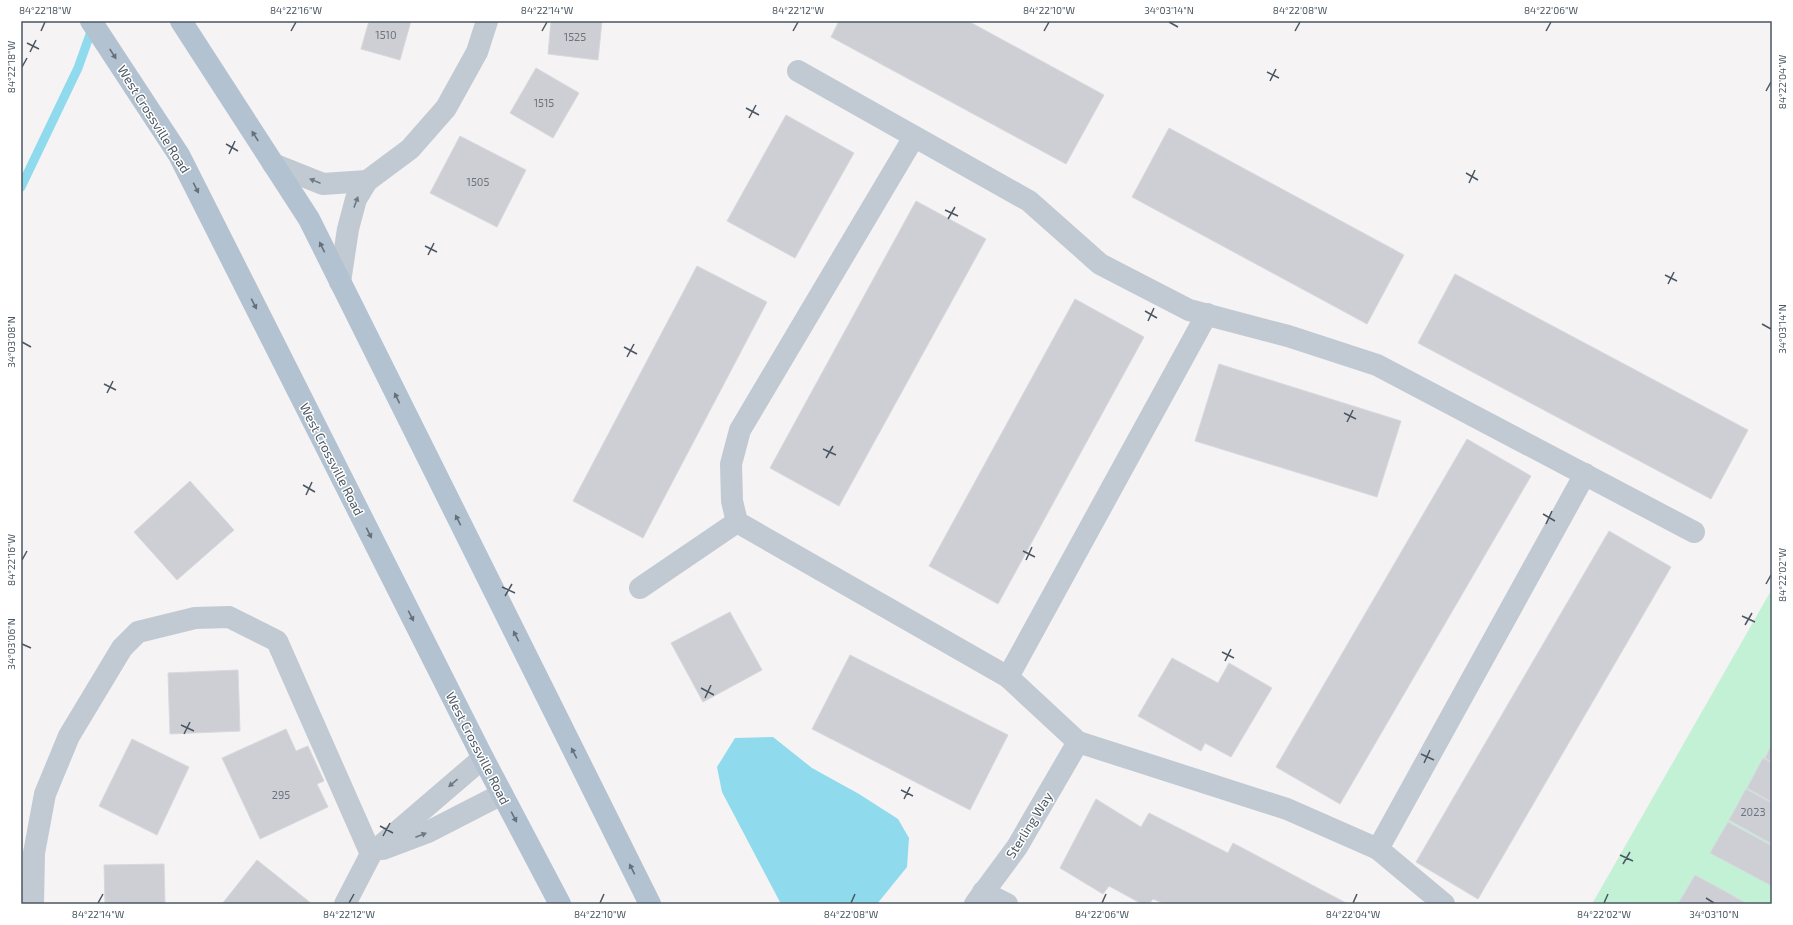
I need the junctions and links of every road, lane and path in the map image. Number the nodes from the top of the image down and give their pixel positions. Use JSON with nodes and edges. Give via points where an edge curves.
{"nodes":[{"id":1,"x":91,"y":21,"type":"edge"},
{"id":2,"x":181,"y":21,"type":"edge"},
{"id":3,"x":486,"y":21,"type":"edge"},
{"id":4,"x":798,"y":71,"type":"dead end"},
{"id":5,"x":914,"y":136,"type":"junction"},
{"id":6,"x":273,"y":164,"type":"junction"},
{"id":7,"x":367,"y":180,"type":"junction"},
{"id":8,"x":340,"y":282,"type":"junction"},
{"id":9,"x":1207,"y":314,"type":"junction"},
{"id":10,"x":1585,"y":474,"type":"junction"},
{"id":11,"x":738,"y":522,"type":"junction"},
{"id":12,"x":1694,"y":532,"type":"dead end"},
{"id":13,"x":640,"y":588,"type":"dead end"},
{"id":14,"x":1008,"y":677,"type":"junction"},
{"id":15,"x":1078,"y":742,"type":"junction"},
{"id":16,"x":483,"y":758,"type":"junction"},
{"id":17,"x":502,"y":794,"type":"junction"},
{"id":18,"x":1378,"y":849,"type":"junction"},
{"id":19,"x":371,"y":854,"type":"junction"},
{"id":20,"x":979,"y":898,"type":"edge"},
{"id":21,"x":33,"y":904,"type":"edge"},
{"id":22,"x":344,"y":904,"type":"edge"},
{"id":23,"x":560,"y":904,"type":"edge"},
{"id":24,"x":650,"y":904,"type":"edge"},
{"id":25,"x":1007,"y":904,"type":"edge"},
{"id":26,"x":1444,"y":904,"type":"edge"}],
"edges":[{"from":1,"to":16,"type":"main road","name":"West Crossville Road","one_way":true,"via":[[179,155]]},
{"from":6,"to":2,"type":"main road","one_way":true},
{"from":3,"to":7,"type":"street","via":[[477,52],[446,108],[410,149]]},
{"from":4,"to":5,"type":"street"},
{"from":5,"to":9,"type":"street","via":[[1029,201],[1100,264],[1189,310]]},
{"from":5,"to":11,"type":"street","via":[[740,430],[732,464],[732,501]]},
{"from":7,"to":6,"type":"street","one_way":true,"via":[[323,184]]},
{"from":8,"to":6,"type":"main road","one_way":true,"via":[[309,219]]},
{"from":8,"to":7,"type":"street","one_way":true,"via":[[348,229],[356,199]]},
{"from":24,"to":8,"type":"main road","one_way":true},
{"from":9,"to":10,"type":"street","via":[[1288,336],[1377,365]]},
{"from":9,"to":14,"type":"street"},
{"from":10,"to":12,"type":"street"},
{"from":10,"to":18,"type":"street"},
{"from":11,"to":13,"type":"street"},
{"from":11,"to":14,"type":"street"},
{"from":14,"to":15,"type":"street"},
{"from":15,"to":18,"type":"street","via":[[1287,809]]},
{"from":15,"to":20,"type":"street","name":"Sterling Way","via":[[1017,847]]},
{"from":16,"to":17,"type":"main road","name":"West Crossville Road"},
{"from":16,"to":19,"type":"street","one_way":true},
{"from":19,"to":17,"type":"street","one_way":true,"via":[[428,832]]},
{"from":17,"to":23,"type":"main road","name":"West Crossville Road","one_way":true},
{"from":18,"to":26,"type":"street"},
{"from":19,"to":21,"type":"street","via":[[277,641],[229,617],[195,618],[138,632],[122,648],[69,736],[45,794],[34,853]]},
{"from":19,"to":22,"type":"street"},
{"from":20,"to":25,"type":"street"}]}
